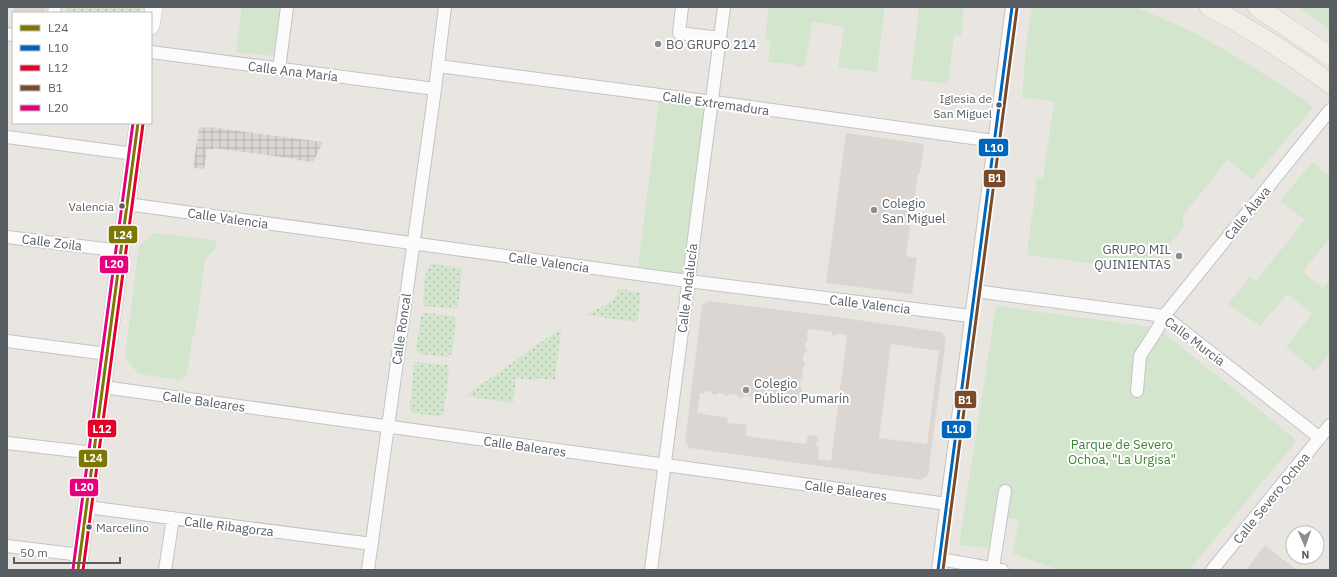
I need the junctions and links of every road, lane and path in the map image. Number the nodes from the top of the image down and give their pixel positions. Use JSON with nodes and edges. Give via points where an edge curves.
{"nodes":[{"id":1,"x":154,"y":7,"type":"edge"},
{"id":2,"x":287,"y":7,"type":"edge"},
{"id":3,"x":445,"y":7,"type":"edge"},
{"id":4,"x":682,"y":7,"type":"edge"},
{"id":5,"x":724,"y":7,"type":"edge"},
{"id":6,"x":1012,"y":7,"type":"edge"},
{"id":7,"x":1209,"y":7,"type":"edge"},
{"id":8,"x":1257,"y":7,"type":"edge"},
{"id":9,"x":152,"y":20,"type":"edge"},
{"id":10,"x":720,"y":38,"type":"junction"},
{"id":11,"x":152,"y":52,"type":"edge"},
{"id":12,"x":1330,"y":56,"type":"edge"},
{"id":13,"x":438,"y":66,"type":"junction"},
{"id":14,"x":280,"y":69,"type":"junction"},
{"id":15,"x":1330,"y":84,"type":"edge"},
{"id":16,"x":435,"y":89,"type":"junction"},
{"id":17,"x":712,"y":102,"type":"junction"},
{"id":18,"x":1330,"y":110,"type":"edge"},
{"id":19,"x":138,"y":124,"type":"edge"},
{"id":20,"x":7,"y":137,"type":"edge"},
{"id":21,"x":994,"y":141,"type":"junction"},
{"id":22,"x":134,"y":154,"type":"junction"},
{"id":23,"x":127,"y":204,"type":"junction"},
{"id":24,"x":7,"y":237,"type":"edge"},
{"id":25,"x":413,"y":243,"type":"junction"},
{"id":26,"x":121,"y":251,"type":"junction"},
{"id":27,"x":688,"y":281,"type":"junction"},
{"id":28,"x":975,"y":292,"type":"junction"},
{"id":29,"x":971,"y":316,"type":"junction"},
{"id":30,"x":1164,"y":316,"type":"junction"},
{"id":31,"x":7,"y":341,"type":"edge"},
{"id":32,"x":107,"y":354,"type":"junction"},
{"id":33,"x":103,"y":387,"type":"junction"},
{"id":34,"x":1136,"y":391,"type":"dead end"},
{"id":35,"x":1330,"y":425,"type":"edge"},
{"id":36,"x":388,"y":427,"type":"junction"},
{"id":37,"x":1320,"y":438,"type":"junction"},
{"id":38,"x":7,"y":443,"type":"edge"},
{"id":39,"x":94,"y":453,"type":"junction"},
{"id":40,"x":664,"y":465,"type":"junction"},
{"id":41,"x":1005,"y":490,"type":"dead end"},
{"id":42,"x":947,"y":504,"type":"junction"},
{"id":43,"x":87,"y":507,"type":"junction"},
{"id":44,"x":173,"y":518,"type":"junction"},
{"id":45,"x":372,"y":544,"type":"junction"},
{"id":46,"x":7,"y":546,"type":"edge"},
{"id":47,"x":80,"y":562,"type":"edge"},
{"id":48,"x":939,"y":564,"type":"edge"},
{"id":49,"x":997,"y":569,"type":"edge"},
{"id":50,"x":165,"y":570,"type":"edge"},
{"id":51,"x":368,"y":570,"type":"edge"},
{"id":52,"x":651,"y":570,"type":"edge"},
{"id":53,"x":1212,"y":570,"type":"edge"}],
"edges":[{"from":1,"to":9,"type":"street"},
{"from":2,"to":14,"type":"street"},
{"from":3,"to":13,"type":"street","name":"Calle Roncal"},
{"from":4,"to":10,"type":"street","via":[[679,33]]},
{"from":5,"to":10,"type":"street","name":"Calle Andalucía"},
{"from":6,"to":21,"type":"street"},
{"from":7,"to":15,"type":"main road","via":[[1247,28]]},
{"from":8,"to":12,"type":"main road"},
{"from":10,"to":17,"type":"street","name":"Calle Andalucía"},
{"from":11,"to":14,"type":"street","name":"Calle Ana María"},
{"from":13,"to":16,"type":"street","name":"Calle Roncal"},
{"from":13,"to":17,"type":"street","name":"Calle Extremadura"},
{"from":14,"to":16,"type":"street","name":"Calle Ana María"},
{"from":16,"to":25,"type":"street","name":"Calle Roncal"},
{"from":17,"to":21,"type":"street","name":"Calle Extremadura"},
{"from":17,"to":27,"type":"street","name":"Calle Andalucía"},
{"from":18,"to":30,"type":"street","name":"Calle Álava"},
{"from":19,"to":22,"type":"street"},
{"from":20,"to":22,"type":"street"},
{"from":21,"to":28,"type":"street"},
{"from":22,"to":23,"type":"street"},
{"from":23,"to":25,"type":"street","name":"Calle Valencia"},
{"from":23,"to":26,"type":"street"},
{"from":24,"to":26,"type":"street","name":"Calle Zoila"},
{"from":25,"to":27,"type":"street","name":"Calle Valencia"},
{"from":25,"to":36,"type":"street","name":"Calle Roncal"},
{"from":26,"to":32,"type":"street"},
{"from":27,"to":29,"type":"street","name":"Calle Valencia"},
{"from":27,"to":40,"type":"street","name":"Calle Andalucía"},
{"from":28,"to":29,"type":"street"},
{"from":28,"to":30,"type":"street","name":"Calle Murcia"},
{"from":29,"to":42,"type":"street"},
{"from":30,"to":34,"type":"street","name":"Calle Álava","via":[[1140,356]]},
{"from":30,"to":37,"type":"street","name":"Calle Murcia"},
{"from":31,"to":32,"type":"street"},
{"from":32,"to":33,"type":"street"},
{"from":33,"to":36,"type":"street","name":"Calle Baleares"},
{"from":33,"to":39,"type":"street"},
{"from":35,"to":37,"type":"street","name":"Calle Severo Ochoa"},
{"from":36,"to":40,"type":"street","name":"Calle Baleares"},
{"from":36,"to":45,"type":"street","name":"Calle Roncal"},
{"from":37,"to":53,"type":"street","name":"Calle Severo Ochoa"},
{"from":38,"to":39,"type":"street"},
{"from":39,"to":43,"type":"street"},
{"from":40,"to":42,"type":"street","name":"Calle Baleares"},
{"from":40,"to":52,"type":"street","name":"Calle Andalucía"},
{"from":41,"to":49,"type":"street"},
{"from":42,"to":48,"type":"street"},
{"from":43,"to":44,"type":"street","name":"Calle Ribagorza"},
{"from":43,"to":47,"type":"street"},
{"from":44,"to":45,"type":"street","name":"Calle Ribagorza"},
{"from":44,"to":50,"type":"street"},
{"from":45,"to":51,"type":"street","name":"Calle Roncal"},
{"from":46,"to":47,"type":"street"},
{"from":48,"to":49,"type":"street"}]}
